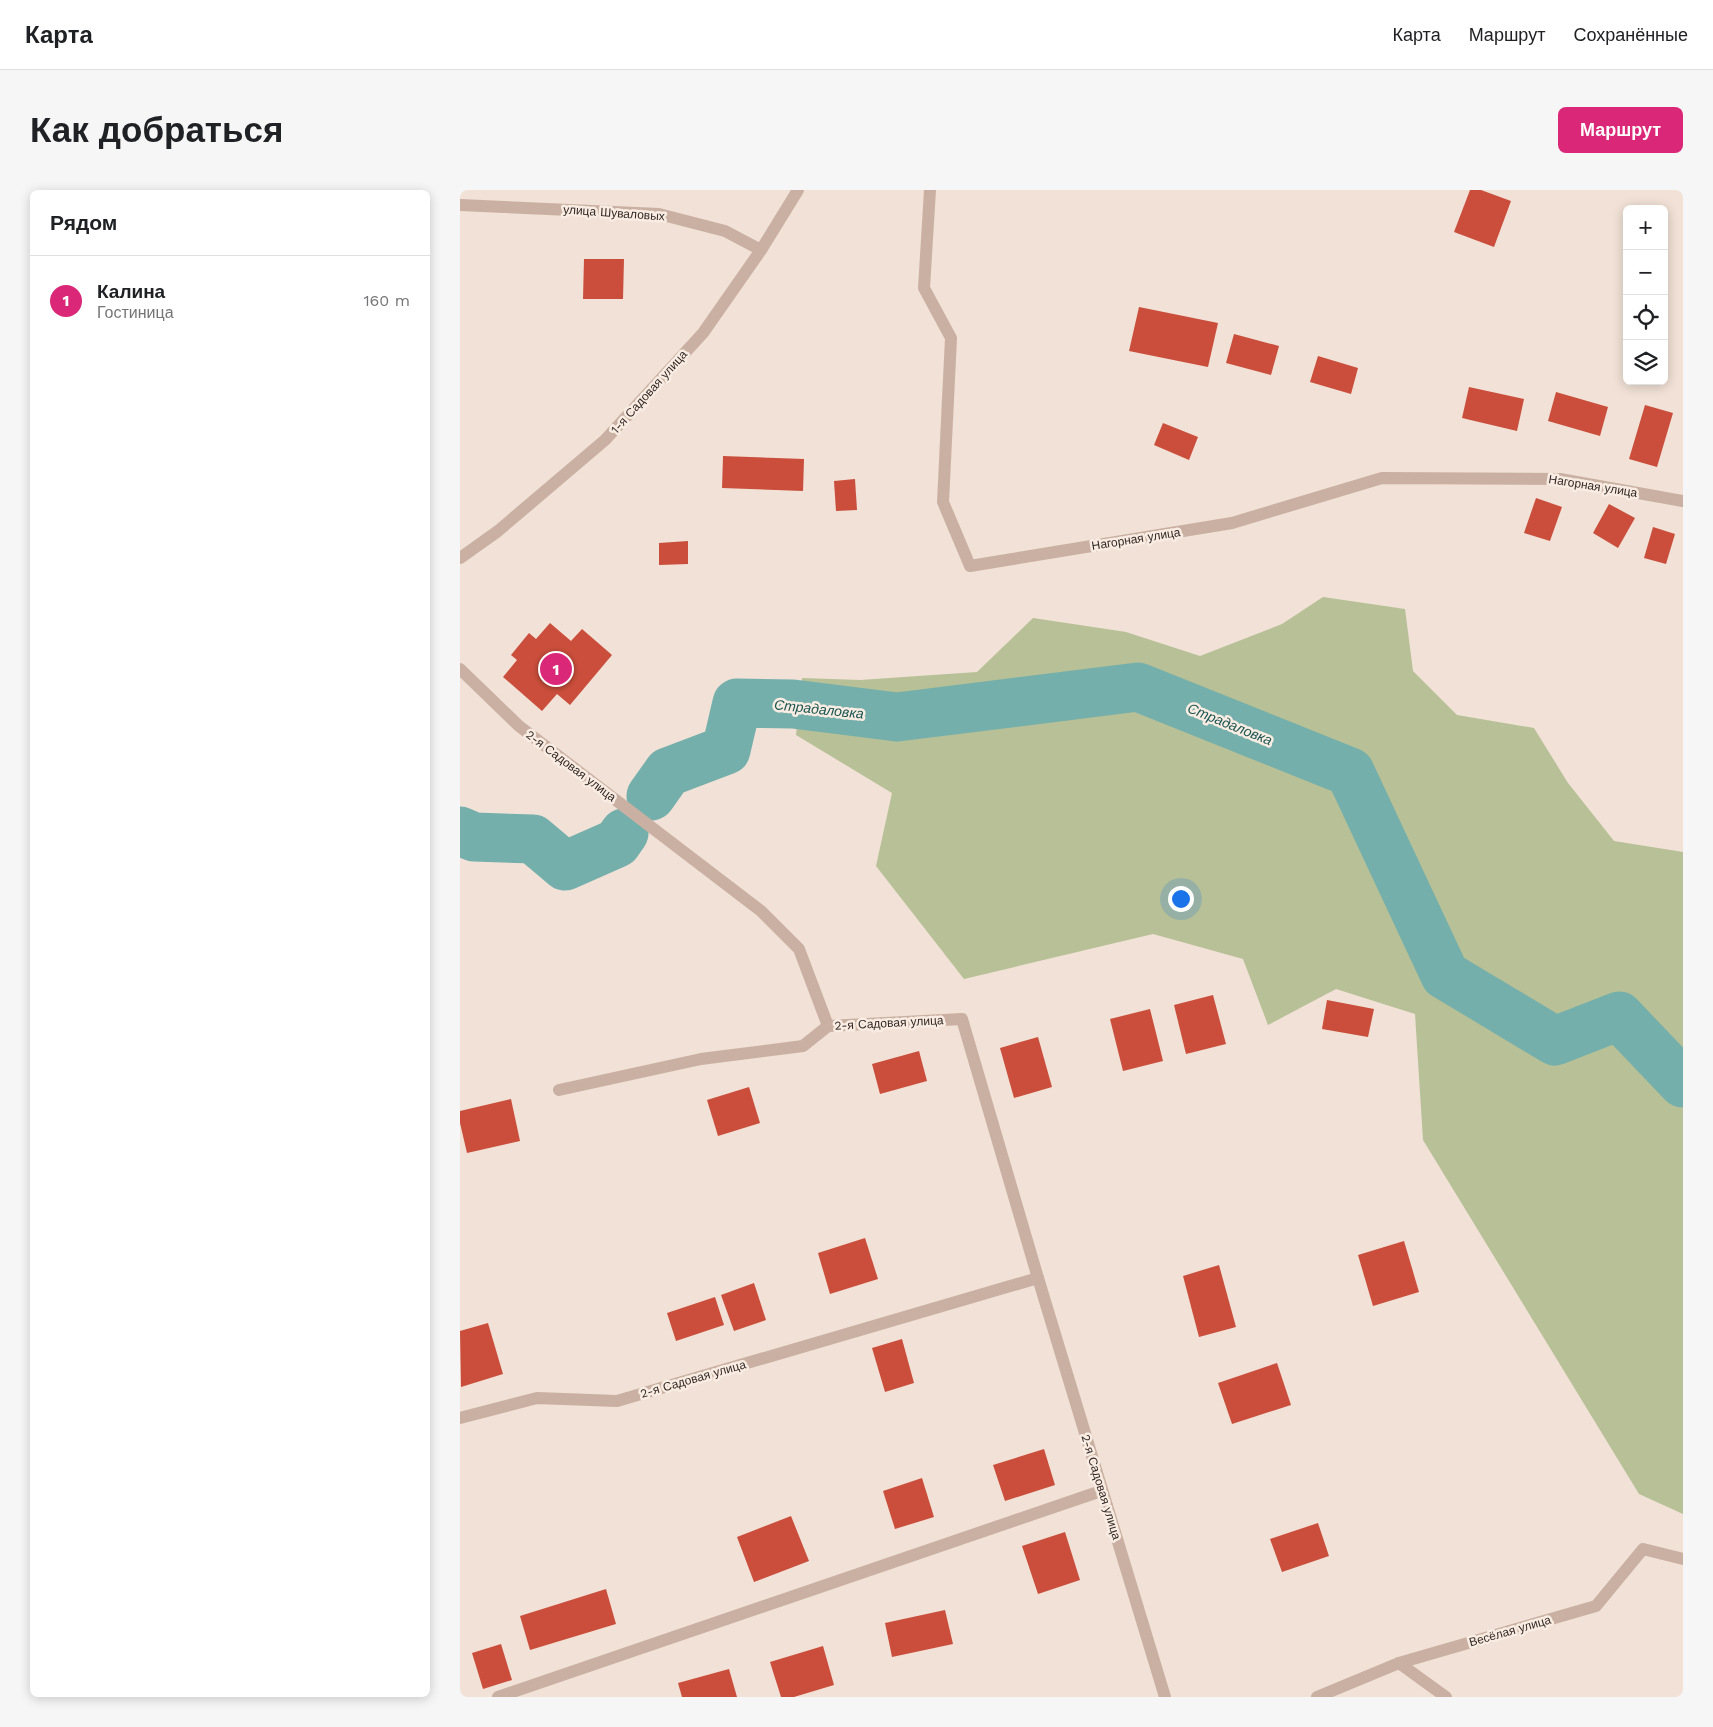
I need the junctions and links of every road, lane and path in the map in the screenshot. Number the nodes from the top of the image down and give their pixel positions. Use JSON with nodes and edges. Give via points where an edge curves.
{"nodes":[{"id":1,"x":798,"y":190,"type":"edge"},
{"id":2,"x":930,"y":190,"type":"edge"},
{"id":3,"x":460,"y":204,"type":"edge"},
{"id":4,"x":761,"y":250,"type":"junction"},
{"id":5,"x":1683,"y":501,"type":"edge"},
{"id":6,"x":460,"y":558,"type":"edge"},
{"id":7,"x":460,"y":669,"type":"edge"},
{"id":8,"x":828,"y":1026,"type":"junction"},
{"id":9,"x":559,"y":1090,"type":"dead end"},
{"id":10,"x":1038,"y":1278,"type":"junction"},
{"id":11,"x":460,"y":1418,"type":"edge"},
{"id":12,"x":1101,"y":1491,"type":"junction"},
{"id":13,"x":1683,"y":1559,"type":"edge"},
{"id":14,"x":1399,"y":1663,"type":"junction"},
{"id":15,"x":498,"y":1697,"type":"edge"},
{"id":16,"x":1165,"y":1697,"type":"edge"},
{"id":17,"x":1317,"y":1697,"type":"edge"},
{"id":18,"x":1446,"y":1697,"type":"edge"}],
"edges":[{"from":1,"to":4,"type":"street","name":"1-я Садовая улица"},
{"from":2,"to":5,"type":"street","name":"Нагорная улица","via":[[924,288],[950,338],[943,502],[970,566],[1232,523],[1382,478],[1560,479]]},
{"from":3,"to":4,"type":"street","name":"улица Шуваловых","via":[[659,214],[725,231]]},
{"from":4,"to":6,"type":"street","name":"1-я Садовая улица","via":[[703,333],[605,440],[498,531]]},
{"from":7,"to":8,"type":"street","name":"2-я Садовая улица","via":[[519,726],[761,910],[798,949]]},
{"from":8,"to":9,"type":"street","via":[[802,1046],[701,1059]]},
{"from":8,"to":10,"type":"street","name":"2-я Садовая улица","via":[[962,1019]]},
{"from":10,"to":11,"type":"street","name":"2-я Садовая улица","via":[[617,1401],[537,1398]]},
{"from":10,"to":12,"type":"street","name":"2-я Садовая улица"},
{"from":12,"to":15,"type":"street"},
{"from":12,"to":16,"type":"street","name":"2-я Садовая улица"},
{"from":13,"to":14,"type":"street","name":"Весёлая улица","via":[[1643,1549],[1596,1606]]},
{"from":14,"to":17,"type":"street","name":"Весёлая улица"},
{"from":14,"to":18,"type":"street"}]}
